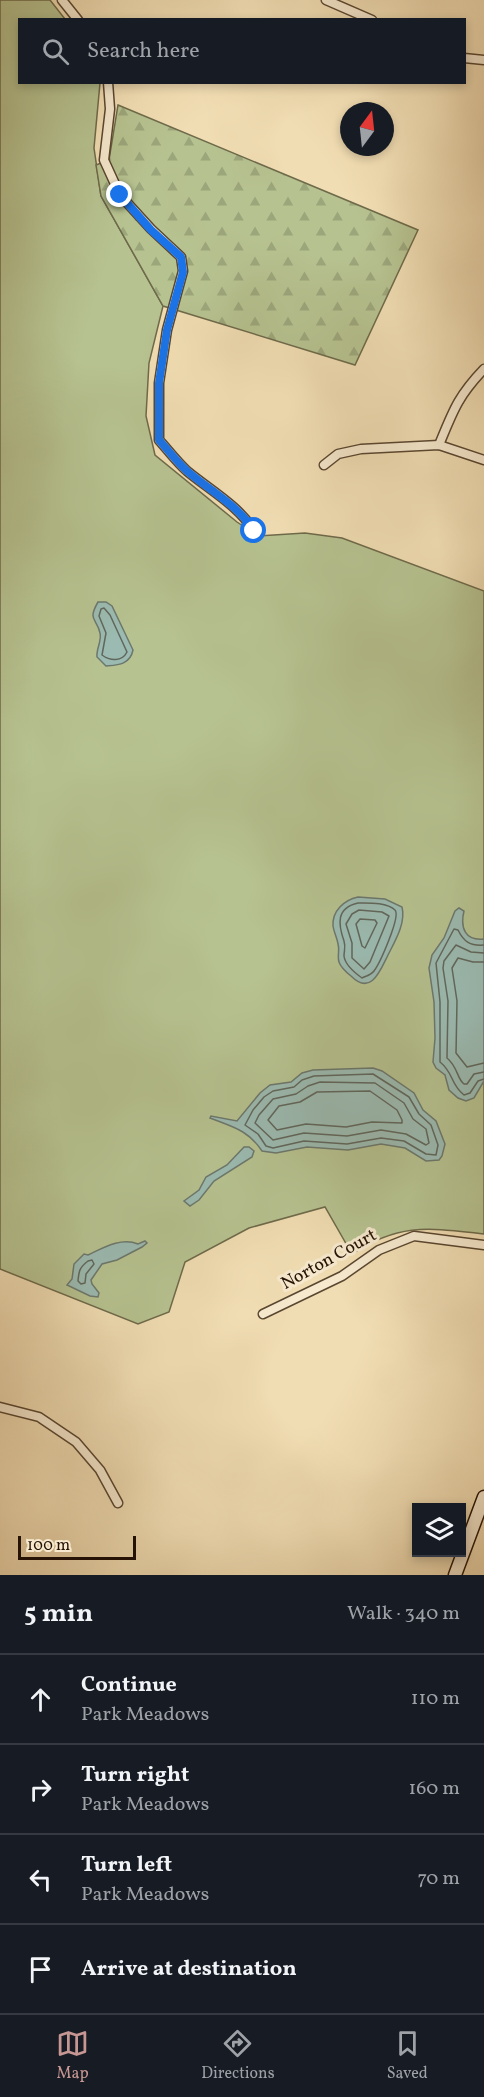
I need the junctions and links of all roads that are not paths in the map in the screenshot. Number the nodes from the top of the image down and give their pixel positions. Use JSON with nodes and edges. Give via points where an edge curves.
{"nodes":[{"id":1,"x":62,"y":0,"type":"edge"},
{"id":2,"x":326,"y":0,"type":"edge"},
{"id":3,"x":76,"y":18,"type":"edge"},
{"id":4,"x":367,"y":18,"type":"edge"},
{"id":5,"x":466,"y":58,"type":"edge"},
{"id":6,"x":484,"y":60,"type":"edge"},
{"id":7,"x":108,"y":84,"type":"edge"},
{"id":8,"x":484,"y":369,"type":"edge"},
{"id":9,"x":439,"y":445,"type":"junction"},
{"id":10,"x":484,"y":460,"type":"edge"},
{"id":11,"x":324,"y":465,"type":"dead end"},
{"id":12,"x":254,"y":531,"type":"dead end"},
{"id":13,"x":484,"y":1245,"type":"edge"},
{"id":14,"x":263,"y":1314,"type":"dead end"},
{"id":15,"x":0,"y":1407,"type":"edge"},
{"id":16,"x":118,"y":1503,"type":"dead end"},
{"id":17,"x":483,"y":1503,"type":"edge"},
{"id":18,"x":455,"y":1575,"type":"edge"}],
"edges":[{"from":1,"to":3,"type":"street"},
{"from":2,"to":4,"type":"street"},
{"from":5,"to":6,"type":"street"},
{"from":7,"to":12,"type":"street","via":[[110,109],[104,160],[120,195],[181,257],[182,264],[159,383],[159,440]]},
{"from":8,"to":9,"type":"street","via":[[456,404]]},
{"from":9,"to":10,"type":"street"},
{"from":9,"to":11,"type":"street","via":[[360,449],[338,454]]},
{"from":13,"to":14,"type":"street","name":"Norton Court","via":[[414,1236],[378,1250],[342,1276]]},
{"from":15,"to":16,"type":"street","via":[[39,1417],[76,1442],[100,1470]]},
{"from":17,"to":18,"type":"main road"}]}
